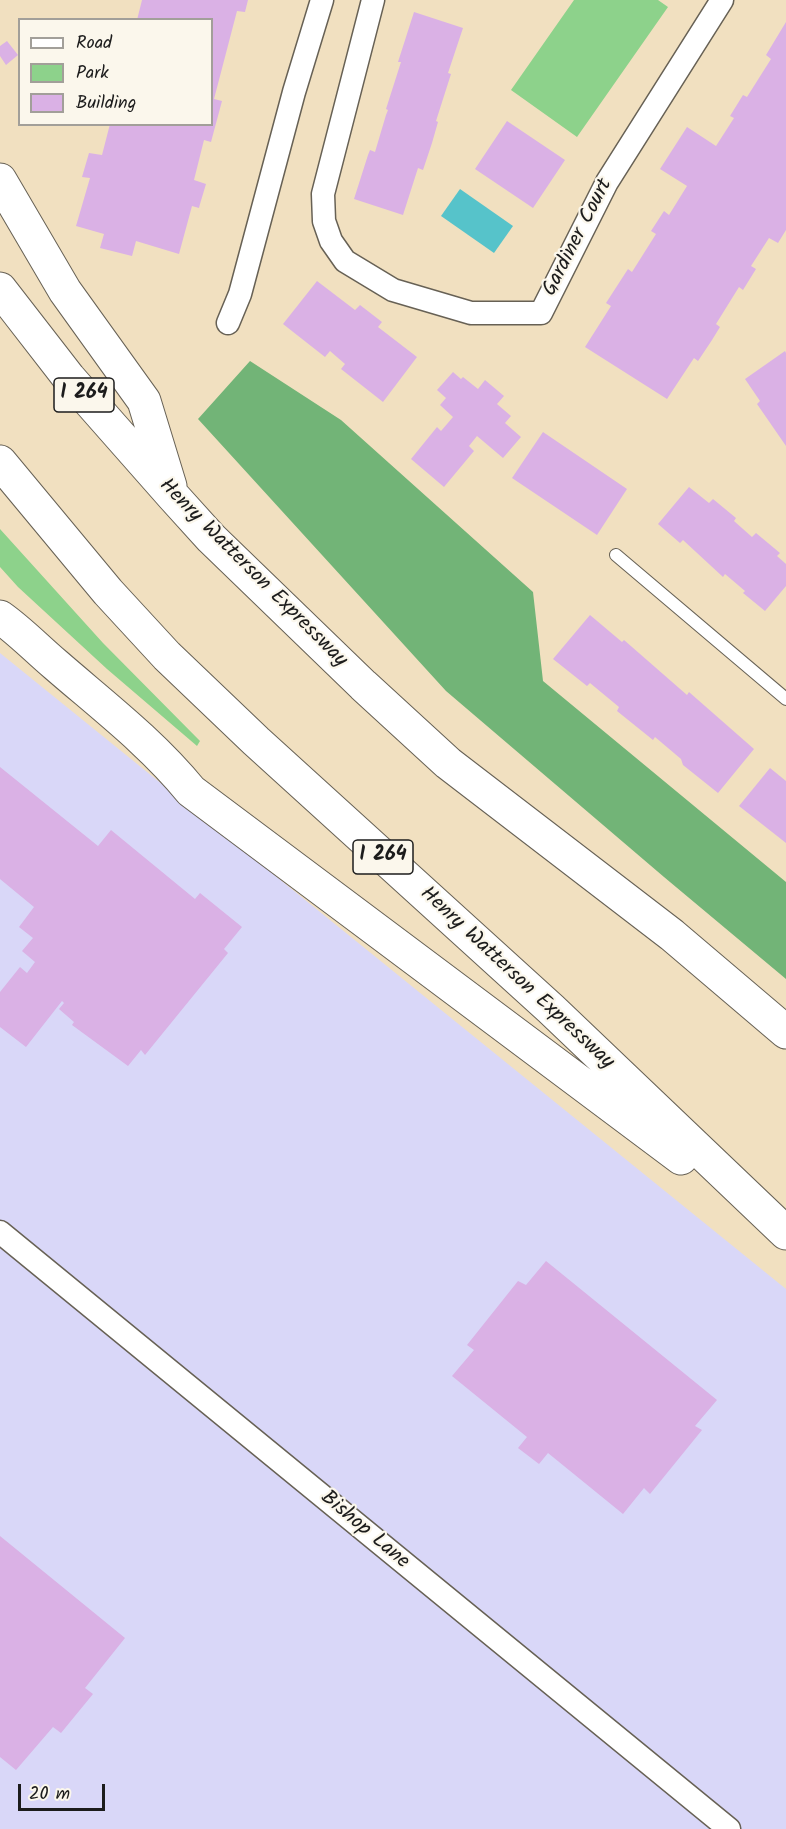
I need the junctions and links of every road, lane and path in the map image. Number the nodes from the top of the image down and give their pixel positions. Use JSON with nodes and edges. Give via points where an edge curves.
{"nodes":[{"id":1,"x":322,"y":0,"type":"edge"},
{"id":2,"x":373,"y":0,"type":"edge"},
{"id":3,"x":722,"y":0,"type":"edge"},
{"id":4,"x":0,"y":180,"type":"edge"},
{"id":5,"x":0,"y":289,"type":"edge"},
{"id":6,"x":228,"y":323,"type":"dead end"},
{"id":7,"x":0,"y":462,"type":"edge"},
{"id":8,"x":173,"y":496,"type":"junction"},
{"id":9,"x":616,"y":555,"type":"dead end"},
{"id":10,"x":4,"y":618,"type":"edge"},
{"id":11,"x":786,"y":699,"type":"edge"},
{"id":12,"x":786,"y":1032,"type":"edge"},
{"id":13,"x":0,"y":1232,"type":"edge"},
{"id":14,"x":786,"y":1235,"type":"edge"},
{"id":15,"x":729,"y":1829,"type":"edge"}],
"edges":[{"from":1,"to":6,"type":"street","via":[[240,294]]},
{"from":2,"to":3,"type":"street","name":"Gardiner Court","via":[[323,194],[324,221],[345,261],[393,290],[471,314],[541,313],[607,182]]},
{"from":4,"to":8,"type":"highway","via":[[65,291],[144,401]]},
{"from":5,"to":8,"type":"highway","name":"Henry Watterson Expressway","number":"I 264","via":[[69,378]]},
{"from":7,"to":14,"type":"highway","name":"Henry Watterson Expressway","number":"I 264","via":[[167,656],[550,1009]]},
{"from":8,"to":12,"type":"highway","name":"Henry Watterson Expressway","number":"I 264","via":[[363,685],[448,763],[672,935]]},
{"from":9,"to":11,"type":"lane"},
{"from":10,"to":14,"type":"highway","via":[[170,766],[191,791]]},
{"from":13,"to":15,"type":"street","name":"Bishop Lane"}]}
